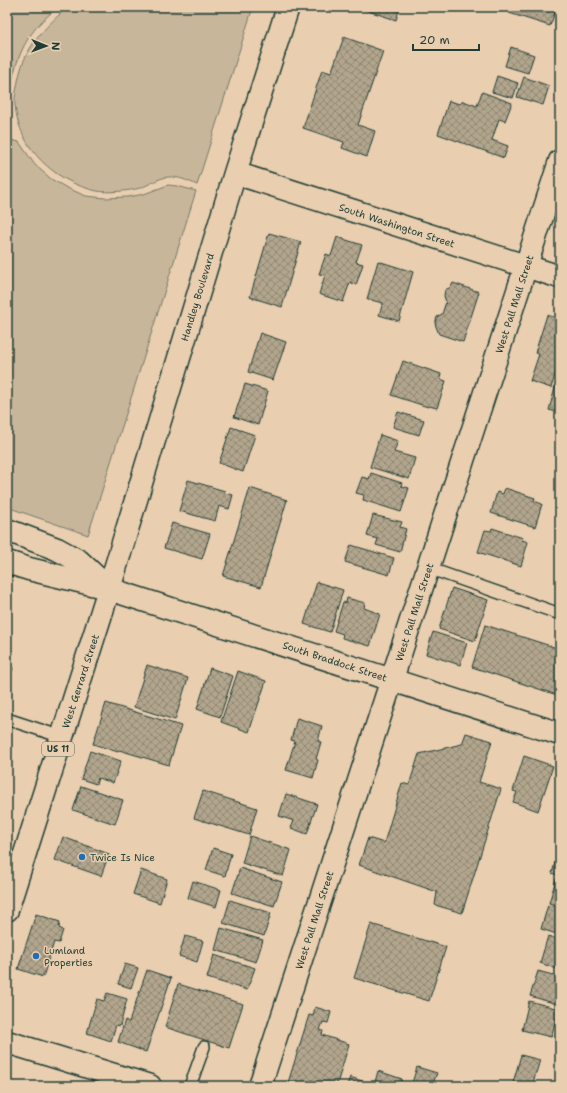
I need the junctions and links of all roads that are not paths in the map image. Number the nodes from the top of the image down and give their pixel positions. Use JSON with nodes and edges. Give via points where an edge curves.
{"nodes":[{"id":1,"x":288,"y":7,"type":"edge"},
{"id":2,"x":560,"y":161,"type":"edge"},
{"id":3,"x":235,"y":173,"type":"junction"},
{"id":4,"x":526,"y":266,"type":"junction"},
{"id":5,"x":560,"y":277,"type":"edge"},
{"id":6,"x":7,"y":530,"type":"edge"},
{"id":7,"x":7,"y":562,"type":"edge"},
{"id":8,"x":428,"y":568,"type":"junction"},
{"id":9,"x":109,"y":589,"type":"junction"},
{"id":10,"x":560,"y":614,"type":"edge"},
{"id":11,"x":392,"y":680,"type":"junction"},
{"id":12,"x":7,"y":719,"type":"edge"},
{"id":13,"x":560,"y":734,"type":"edge"},
{"id":14,"x":62,"y":737,"type":"junction"},
{"id":15,"x":7,"y":910,"type":"edge"},
{"id":16,"x":7,"y":1042,"type":"edge"},
{"id":17,"x":204,"y":1046,"type":"dead end"},
{"id":18,"x":102,"y":1078,"type":"edge"},
{"id":19,"x":150,"y":1086,"type":"edge"},
{"id":20,"x":190,"y":1086,"type":"edge"},
{"id":21,"x":260,"y":1086,"type":"edge"}],
"edges":[{"from":1,"to":3,"type":"street","name":"Handley Boulevard"},
{"from":2,"to":4,"type":"street","name":"West Pall Mall Street"},
{"from":3,"to":4,"type":"street","name":"South Washington Street"},
{"from":3,"to":9,"type":"street","name":"Handley Boulevard"},
{"from":4,"to":5,"type":"street","name":"South Washington Street"},
{"from":4,"to":8,"type":"street","name":"West Pall Mall Street"},
{"from":6,"to":9,"type":"street","name":"South Braddock Street","via":[[57,548],[79,560]]},
{"from":7,"to":9,"type":"street","name":"South Braddock Street"},
{"from":8,"to":10,"type":"lane"},
{"from":8,"to":11,"type":"street","name":"West Pall Mall Street"},
{"from":9,"to":11,"type":"street","name":"South Braddock Street"},
{"from":9,"to":14,"type":"street","name":"West Gerrard Street","number":"US 11"},
{"from":11,"to":13,"type":"street","name":"South Braddock Street"},
{"from":11,"to":21,"type":"street","name":"West Pall Mall Street"},
{"from":12,"to":14,"type":"lane"},
{"from":14,"to":15,"type":"street","name":"West Gerrard Street","number":"US 11"},
{"from":16,"to":18,"type":"street"},
{"from":17,"to":20,"type":"lane"},
{"from":18,"to":19,"type":"street"}]}
